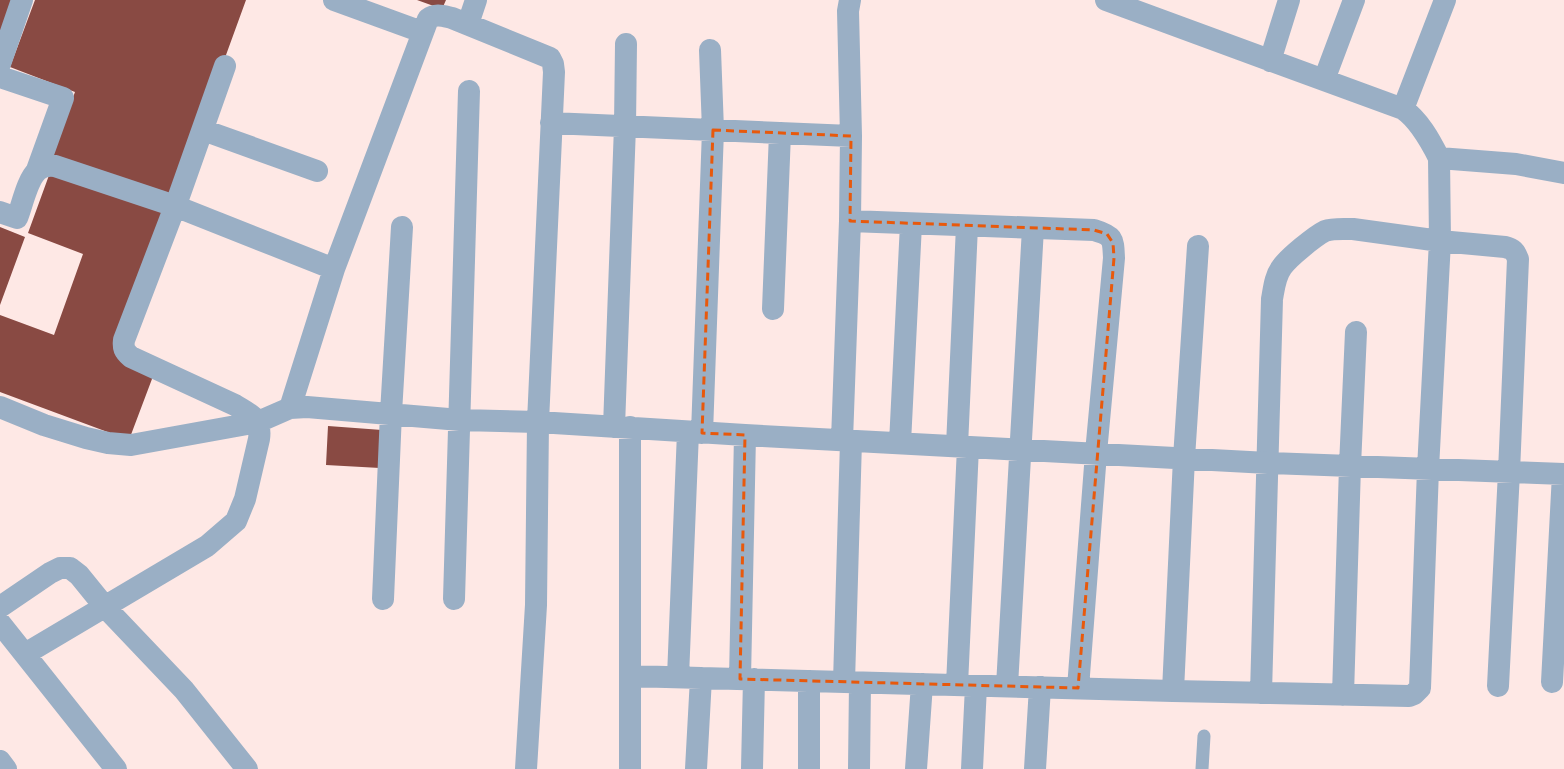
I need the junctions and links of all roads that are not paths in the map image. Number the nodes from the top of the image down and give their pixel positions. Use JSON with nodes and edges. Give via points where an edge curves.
{"nodes":[{"id":1,"x":22,"y":0,"type":"edge"},
{"id":2,"x":334,"y":0,"type":"edge"},
{"id":3,"x":476,"y":0,"type":"edge"},
{"id":4,"x":850,"y":0,"type":"edge"},
{"id":5,"x":1106,"y":0,"type":"edge"},
{"id":6,"x":1289,"y":0,"type":"edge"},
{"id":7,"x":1354,"y":0,"type":"edge"},
{"id":8,"x":1445,"y":0,"type":"edge"},
{"id":9,"x":468,"y":24,"type":"junction"},
{"id":10,"x":422,"y":32,"type":"junction"},
{"id":11,"x":626,"y":44,"type":"dead end"},
{"id":12,"x":710,"y":50,"type":"dead end"},
{"id":13,"x":1270,"y":61,"type":"junction"},
{"id":14,"x":0,"y":64,"type":"edge"},
{"id":15,"x":225,"y":66,"type":"dead end"},
{"id":16,"x":0,"y":77,"type":"edge"},
{"id":17,"x":1324,"y":80,"type":"junction"},
{"id":18,"x":469,"y":91,"type":"dead end"},
{"id":19,"x":1403,"y":109,"type":"junction"},
{"id":20,"x":551,"y":123,"type":"junction"},
{"id":21,"x":625,"y":126,"type":"junction"},
{"id":22,"x":202,"y":130,"type":"junction"},
{"id":23,"x":713,"y":130,"type":"junction"},
{"id":24,"x":780,"y":133,"type":"junction"},
{"id":25,"x":851,"y":136,"type":"junction"},
{"id":26,"x":1439,"y":158,"type":"junction"},
{"id":27,"x":37,"y":170,"type":"junction"},
{"id":28,"x":318,"y":171,"type":"dead end"},
{"id":29,"x":1564,"y":173,"type":"edge"},
{"id":30,"x":175,"y":206,"type":"junction"},
{"id":31,"x":0,"y":212,"type":"edge"},
{"id":32,"x":850,"y":221,"type":"junction"},
{"id":33,"x":911,"y":224,"type":"junction"},
{"id":34,"x":967,"y":226,"type":"junction"},
{"id":35,"x":402,"y":227,"type":"dead end"},
{"id":36,"x":1033,"y":228,"type":"junction"},
{"id":37,"x":1440,"y":242,"type":"junction"},
{"id":38,"x":1198,"y":246,"type":"dead end"},
{"id":39,"x":334,"y":269,"type":"junction"},
{"id":40,"x":772,"y":309,"type":"dead end"},
{"id":41,"x":1356,"y":332,"type":"dead end"},
{"id":42,"x":0,"y":407,"type":"edge"},
{"id":43,"x":290,"y":408,"type":"junction"},
{"id":44,"x":391,"y":413,"type":"junction"},
{"id":45,"x":460,"y":420,"type":"junction"},
{"id":46,"x":258,"y":422,"type":"junction"},
{"id":47,"x":538,"y":422,"type":"junction"},
{"id":48,"x":622,"y":427,"type":"junction"},
{"id":49,"x":695,"y":432,"type":"junction"},
{"id":50,"x":745,"y":436,"type":"junction"},
{"id":51,"x":846,"y":441,"type":"junction"},
{"id":52,"x":900,"y":444,"type":"junction"},
{"id":53,"x":962,"y":447,"type":"junction"},
{"id":54,"x":1021,"y":450,"type":"junction"},
{"id":55,"x":1096,"y":453,"type":"junction"},
{"id":56,"x":1184,"y":458,"type":"junction"},
{"id":57,"x":1268,"y":463,"type":"junction"},
{"id":58,"x":1350,"y":466,"type":"junction"},
{"id":59,"x":1428,"y":469,"type":"junction"},
{"id":60,"x":1509,"y":472,"type":"junction"},
{"id":61,"x":1564,"y":474,"type":"edge"},
{"id":62,"x":383,"y":599,"type":"dead end"},
{"id":63,"x":454,"y":599,"type":"dead end"},
{"id":64,"x":0,"y":607,"type":"edge"},
{"id":65,"x":105,"y":607,"type":"junction"},
{"id":66,"x":0,"y":623,"type":"edge"},
{"id":67,"x":25,"y":654,"type":"junction"},
{"id":68,"x":630,"y":676,"type":"junction"},
{"id":69,"x":678,"y":677,"type":"junction"},
{"id":70,"x":701,"y":678,"type":"junction"},
{"id":71,"x":747,"y":679,"type":"junction"},
{"id":72,"x":809,"y":681,"type":"junction"},
{"id":73,"x":852,"y":682,"type":"junction"},
{"id":74,"x":1552,"y":682,"type":"dead end"},
{"id":75,"x":922,"y":684,"type":"junction"},
{"id":76,"x":966,"y":685,"type":"junction"},
{"id":77,"x":1007,"y":686,"type":"junction"},
{"id":78,"x":1498,"y":686,"type":"dead end"},
{"id":79,"x":1040,"y":687,"type":"junction"},
{"id":80,"x":1078,"y":688,"type":"junction"},
{"id":81,"x":1174,"y":691,"type":"junction"},
{"id":82,"x":1261,"y":693,"type":"junction"},
{"id":83,"x":1342,"y":694,"type":"junction"},
{"id":84,"x":1204,"y":736,"type":"dead end"},
{"id":85,"x":0,"y":761,"type":"edge"},
{"id":86,"x":6,"y":769,"type":"edge"},
{"id":87,"x":116,"y":769,"type":"edge"},
{"id":88,"x":248,"y":769,"type":"edge"},
{"id":89,"x":526,"y":769,"type":"edge"},
{"id":90,"x":630,"y":769,"type":"edge"},
{"id":91,"x":696,"y":769,"type":"edge"},
{"id":92,"x":752,"y":769,"type":"edge"},
{"id":93,"x":809,"y":769,"type":"edge"},
{"id":94,"x":859,"y":769,"type":"edge"},
{"id":95,"x":916,"y":769,"type":"edge"},
{"id":96,"x":972,"y":769,"type":"edge"},
{"id":97,"x":1035,"y":769,"type":"edge"},
{"id":98,"x":1202,"y":769,"type":"edge"}],
"edges":[{"from":1,"to":14,"type":"street"},
{"from":2,"to":10,"type":"street"},
{"from":3,"to":9,"type":"street"},
{"from":4,"to":25,"type":"street","via":[[848,11]]},
{"from":5,"to":13,"type":"street"},
{"from":6,"to":13,"type":"street"},
{"from":7,"to":17,"type":"street"},
{"from":8,"to":19,"type":"street"},
{"from":9,"to":10,"type":"street","via":[[440,15],[432,16]]},
{"from":9,"to":20,"type":"street","via":[[550,58],[554,64]]},
{"from":10,"to":39,"type":"street"},
{"from":11,"to":21,"type":"street"},
{"from":12,"to":23,"type":"street"},
{"from":13,"to":17,"type":"street"},
{"from":15,"to":22,"type":"street"},
{"from":16,"to":27,"type":"street","via":[[62,98]]},
{"from":17,"to":19,"type":"street"},
{"from":18,"to":45,"type":"street"},
{"from":19,"to":26,"type":"street","via":[[1412,115]]},
{"from":20,"to":21,"type":"street"},
{"from":20,"to":47,"type":"street"},
{"from":21,"to":23,"type":"street"},
{"from":21,"to":48,"type":"street"},
{"from":22,"to":28,"type":"street"},
{"from":22,"to":30,"type":"street"},
{"from":23,"to":24,"type":"street"},
{"from":23,"to":49,"type":"street"},
{"from":24,"to":25,"type":"street"},
{"from":24,"to":40,"type":"street"},
{"from":25,"to":32,"type":"street"},
{"from":26,"to":29,"type":"street","via":[[1516,164]]},
{"from":26,"to":37,"type":"street"},
{"from":27,"to":30,"type":"street","via":[[45,165],[54,166]]},
{"from":27,"to":31,"type":"street","via":[[31,178],[17,218]]},
{"from":30,"to":39,"type":"street"},
{"from":30,"to":46,"type":"street","via":[[123,347],[131,357],[235,405]]},
{"from":32,"to":33,"type":"street"},
{"from":32,"to":51,"type":"street"},
{"from":33,"to":34,"type":"street"},
{"from":33,"to":52,"type":"street"},
{"from":34,"to":36,"type":"street"},
{"from":34,"to":53,"type":"street"},
{"from":35,"to":44,"type":"street"},
{"from":36,"to":54,"type":"street"},
{"from":36,"to":55,"type":"street","via":[[1094,230],[1107,234],[1113,243],[1114,258]]},
{"from":37,"to":57,"type":"street","via":[[1353,229],[1326,231],[1312,239],[1282,267],[1275,282],[1272,300]]},
{"from":37,"to":59,"type":"street"},
{"from":37,"to":60,"type":"street","via":[[1504,246],[1516,253],[1518,260]]},
{"from":38,"to":56,"type":"street"},
{"from":39,"to":43,"type":"street"},
{"from":41,"to":58,"type":"street"},
{"from":42,"to":46,"type":"street","via":[[44,425],[108,444],[131,445]]},
{"from":43,"to":44,"type":"street"},
{"from":43,"to":46,"type":"street"},
{"from":44,"to":45,"type":"street"},
{"from":44,"to":62,"type":"street"},
{"from":45,"to":47,"type":"street"},
{"from":45,"to":63,"type":"street"},
{"from":46,"to":65,"type":"street","via":[[259,439],[246,499],[236,521],[206,546]]},
{"from":47,"to":48,"type":"street"},
{"from":47,"to":89,"type":"street","via":[[536,605]]},
{"from":48,"to":49,"type":"street"},
{"from":48,"to":68,"type":"street"},
{"from":49,"to":50,"type":"street"},
{"from":49,"to":69,"type":"street"},
{"from":50,"to":51,"type":"street"},
{"from":50,"to":71,"type":"street"},
{"from":51,"to":52,"type":"street"},
{"from":51,"to":73,"type":"street"},
{"from":52,"to":53,"type":"street"},
{"from":53,"to":54,"type":"street"},
{"from":53,"to":76,"type":"street"},
{"from":54,"to":55,"type":"street"},
{"from":54,"to":77,"type":"street"},
{"from":55,"to":56,"type":"street"},
{"from":55,"to":80,"type":"street"},
{"from":56,"to":57,"type":"street"},
{"from":56,"to":81,"type":"street"},
{"from":57,"to":58,"type":"street"},
{"from":57,"to":82,"type":"street"},
{"from":58,"to":59,"type":"street"},
{"from":58,"to":83,"type":"street"},
{"from":59,"to":60,"type":"street"},
{"from":59,"to":83,"type":"street","via":[[1420,688],[1409,696]]},
{"from":60,"to":61,"type":"street"},
{"from":60,"to":78,"type":"street"},
{"from":61,"to":74,"type":"street"},
{"from":64,"to":65,"type":"street","via":[[60,568],[70,568],[80,575]]},
{"from":65,"to":67,"type":"street"},
{"from":65,"to":88,"type":"street","via":[[184,690]]},
{"from":66,"to":67,"type":"street"},
{"from":67,"to":87,"type":"street"},
{"from":68,"to":69,"type":"street"},
{"from":68,"to":90,"type":"street"},
{"from":69,"to":70,"type":"street"},
{"from":70,"to":71,"type":"street"},
{"from":70,"to":91,"type":"street"},
{"from":71,"to":72,"type":"street"},
{"from":71,"to":92,"type":"street"},
{"from":72,"to":73,"type":"street"},
{"from":72,"to":93,"type":"street"},
{"from":73,"to":75,"type":"street"},
{"from":73,"to":94,"type":"street"},
{"from":75,"to":76,"type":"street"},
{"from":75,"to":95,"type":"street"},
{"from":76,"to":77,"type":"street"},
{"from":76,"to":96,"type":"street"},
{"from":77,"to":79,"type":"street"},
{"from":79,"to":80,"type":"street"},
{"from":79,"to":97,"type":"street"},
{"from":80,"to":81,"type":"street"},
{"from":81,"to":82,"type":"street"},
{"from":82,"to":83,"type":"street"},
{"from":84,"to":98,"type":"lane"},
{"from":85,"to":86,"type":"street"}]}
